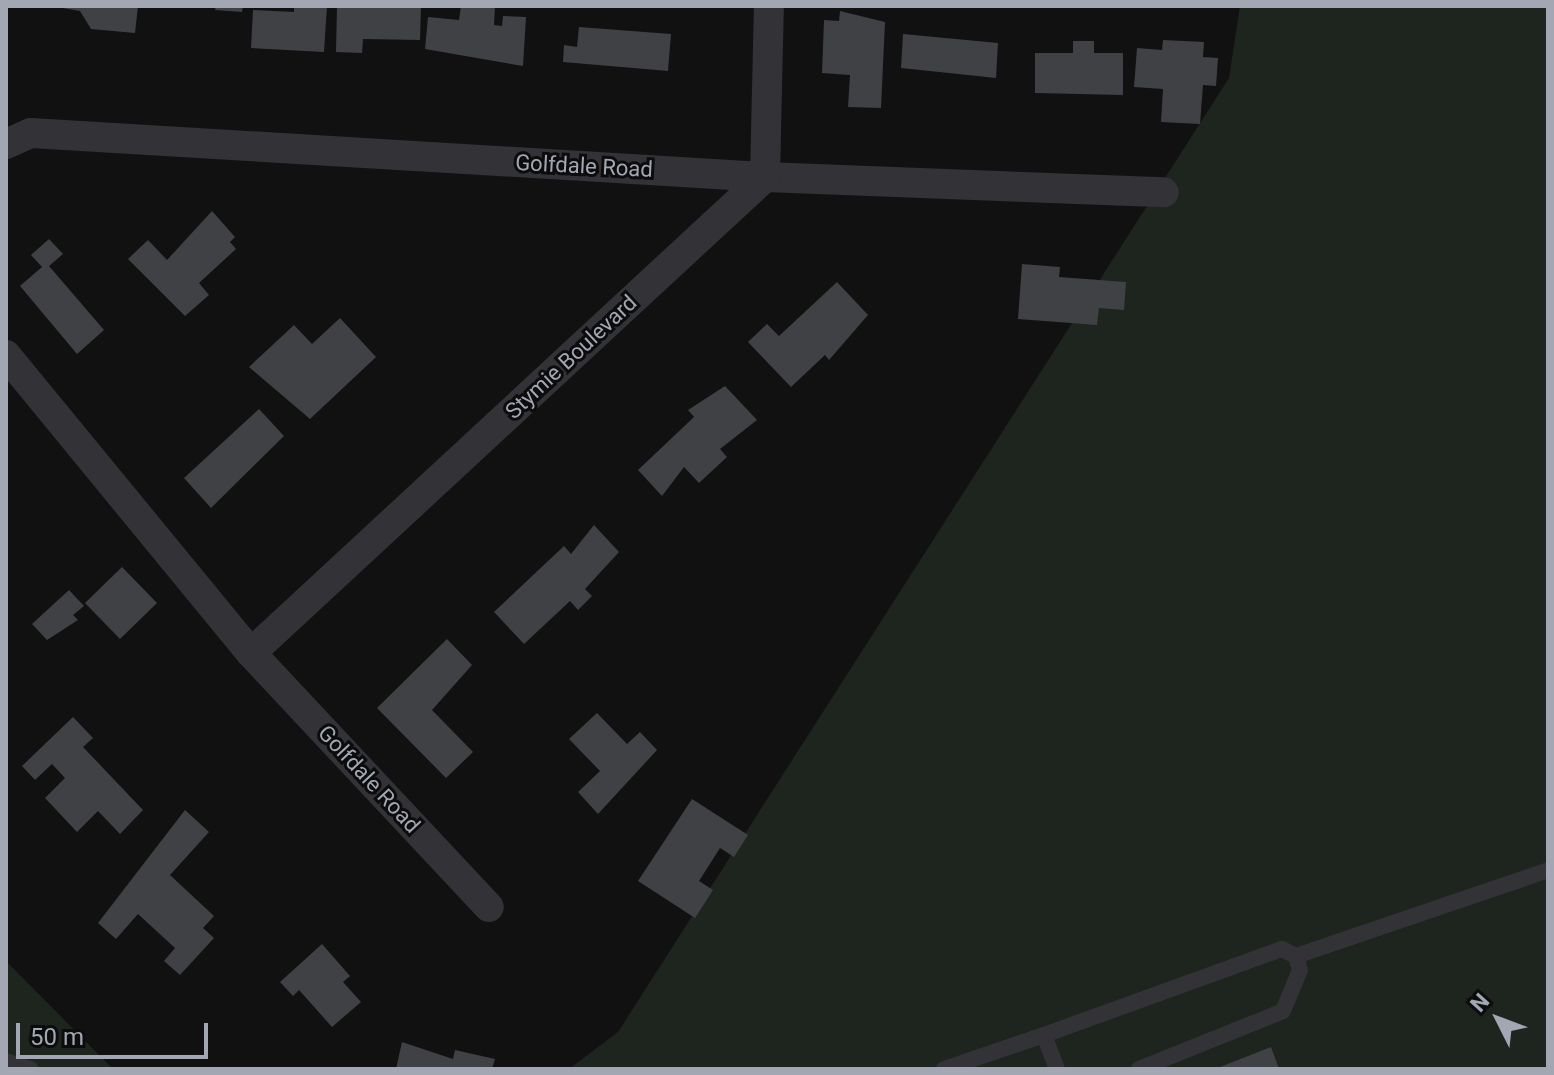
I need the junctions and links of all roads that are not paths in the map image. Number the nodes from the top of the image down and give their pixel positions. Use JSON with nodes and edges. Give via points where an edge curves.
{"nodes":[{"id":1,"x":769,"y":6,"type":"edge"},
{"id":2,"x":6,"y":144,"type":"edge"},
{"id":3,"x":765,"y":177,"type":"junction"},
{"id":4,"x":1164,"y":192,"type":"dead end"},
{"id":5,"x":6,"y":355,"type":"edge"},
{"id":6,"x":251,"y":653,"type":"junction"},
{"id":7,"x":1548,"y":870,"type":"edge"},
{"id":8,"x":489,"y":907,"type":"dead end"},
{"id":9,"x":1296,"y":956,"type":"junction"},
{"id":10,"x":1044,"y":1035,"type":"junction"},
{"id":11,"x":6,"y":1061,"type":"edge"},
{"id":12,"x":31,"y":1069,"type":"edge"},
{"id":13,"x":944,"y":1069,"type":"edge"},
{"id":14,"x":1057,"y":1069,"type":"edge"},
{"id":15,"x":1139,"y":1069,"type":"edge"}],
"edges":[{"from":1,"to":3,"type":"street"},
{"from":2,"to":3,"type":"street","name":"Golfdale Road","via":[[31,133]]},
{"from":3,"to":4,"type":"street","name":"Golfdale Road"},
{"from":3,"to":6,"type":"street","name":"Stymie Boulevard"},
{"from":5,"to":6,"type":"street","name":"Golfdale Road"},
{"from":6,"to":8,"type":"street","name":"Golfdale Road"},
{"from":7,"to":9,"type":"lane"},
{"from":9,"to":10,"type":"lane","via":[[1282,949]]},
{"from":9,"to":15,"type":"lane","via":[[1300,970],[1283,1011]]},
{"from":10,"to":13,"type":"lane"},
{"from":10,"to":14,"type":"lane"},
{"from":11,"to":12,"type":"lane"}]}
